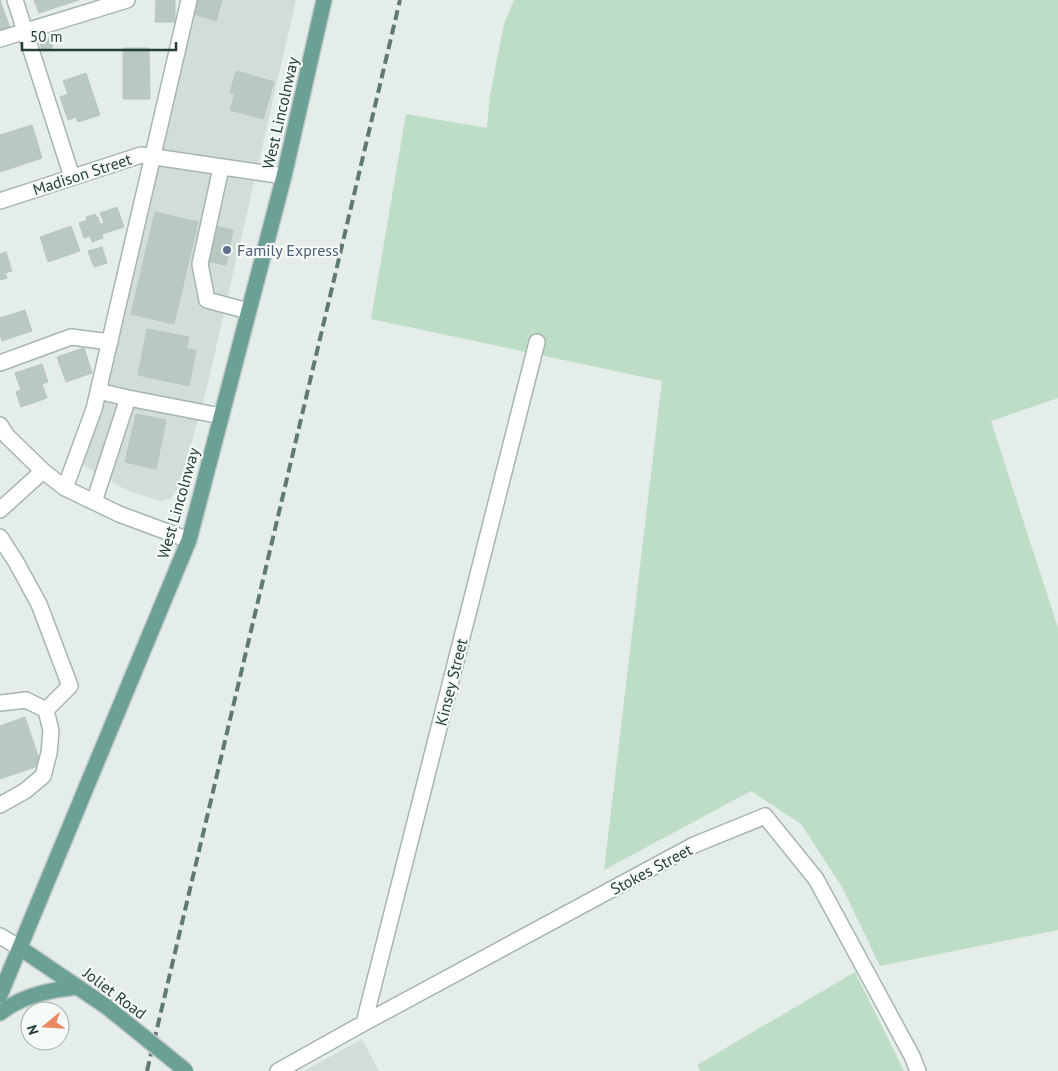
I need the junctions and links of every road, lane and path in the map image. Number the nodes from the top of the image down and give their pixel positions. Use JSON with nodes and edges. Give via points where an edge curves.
{"nodes":[{"id":1,"x":15,"y":0,"type":"edge"},
{"id":2,"x":126,"y":0,"type":"edge"},
{"id":3,"x":189,"y":0,"type":"edge"},
{"id":4,"x":324,"y":0,"type":"edge"},
{"id":5,"x":25,"y":31,"type":"junction"},
{"id":6,"x":0,"y":39,"type":"edge"},
{"id":7,"x":153,"y":157,"type":"junction"},
{"id":8,"x":221,"y":168,"type":"junction"},
{"id":9,"x":284,"y":176,"type":"junction"},
{"id":10,"x":72,"y":177,"type":"junction"},
{"id":11,"x":0,"y":201,"type":"edge"},
{"id":12,"x":248,"y":311,"type":"junction"},
{"id":13,"x":110,"y":342,"type":"junction"},
{"id":14,"x":537,"y":342,"type":"dead end"},
{"id":15,"x":0,"y":363,"type":"edge"},
{"id":16,"x":98,"y":391,"type":"junction"},
{"id":17,"x":128,"y":398,"type":"junction"},
{"id":18,"x":221,"y":416,"type":"junction"},
{"id":19,"x":0,"y":425,"type":"edge"},
{"id":20,"x":43,"y":471,"type":"junction"},
{"id":21,"x":65,"y":488,"type":"junction"},
{"id":22,"x":94,"y":502,"type":"junction"},
{"id":23,"x":0,"y":510,"type":"edge"},
{"id":24,"x":0,"y":537,"type":"edge"},
{"id":25,"x":189,"y":540,"type":"junction"},
{"id":26,"x":0,"y":703,"type":"edge"},
{"id":27,"x":46,"y":710,"type":"junction"},
{"id":28,"x":0,"y":805,"type":"edge"},
{"id":29,"x":0,"y":936,"type":"edge"},
{"id":30,"x":20,"y":948,"type":"junction"},
{"id":31,"x":78,"y":987,"type":"junction"},
{"id":32,"x":0,"y":995,"type":"edge"},
{"id":33,"x":0,"y":1013,"type":"edge"},
{"id":34,"x":364,"y":1023,"type":"junction"},
{"id":35,"x":186,"y":1071,"type":"edge"},
{"id":36,"x":278,"y":1071,"type":"edge"},
{"id":37,"x":918,"y":1071,"type":"edge"}],
"edges":[{"from":1,"to":5,"type":"street"},
{"from":2,"to":5,"type":"street"},
{"from":3,"to":7,"type":"street"},
{"from":4,"to":9,"type":"main road","name":"West Lincolnway"},
{"from":5,"to":6,"type":"street"},
{"from":5,"to":10,"type":"street"},
{"from":7,"to":8,"type":"street","name":"Madison Street"},
{"from":7,"to":10,"type":"street","name":"Madison Street","via":[[141,156]]},
{"from":7,"to":13,"type":"street"},
{"from":8,"to":9,"type":"street","name":"Madison Street"},
{"from":8,"to":12,"type":"street","via":[[200,264],[207,300]]},
{"from":9,"to":12,"type":"main road","name":"West Lincolnway"},
{"from":10,"to":11,"type":"street","name":"Madison Street"},
{"from":12,"to":18,"type":"main road","name":"West Lincolnway"},
{"from":13,"to":15,"type":"street","via":[[71,338]]},
{"from":13,"to":16,"type":"street"},
{"from":14,"to":34,"type":"street","name":"Kinsey Street"},
{"from":16,"to":17,"type":"street"},
{"from":16,"to":21,"type":"street"},
{"from":17,"to":18,"type":"street"},
{"from":17,"to":22,"type":"street"},
{"from":18,"to":25,"type":"main road","name":"West Lincolnway"},
{"from":19,"to":20,"type":"street"},
{"from":20,"to":21,"type":"street"},
{"from":20,"to":23,"type":"street"},
{"from":21,"to":22,"type":"street"},
{"from":22,"to":25,"type":"street"},
{"from":24,"to":27,"type":"street","via":[[39,604],[70,686]]},
{"from":25,"to":30,"type":"main road","name":"West Lincolnway"},
{"from":26,"to":27,"type":"street","via":[[26,700]]},
{"from":27,"to":28,"type":"street","via":[[51,731],[43,776]]},
{"from":29,"to":30,"type":"street"},
{"from":30,"to":31,"type":"main road","name":"Joliet Road"},
{"from":30,"to":32,"type":"main road","name":"West Lincolnway"},
{"from":31,"to":33,"type":"main road","via":[[39,993]]},
{"from":31,"to":35,"type":"main road","name":"Joliet Road","bridge":true},
{"from":34,"to":36,"type":"street","name":"Stokes Street"},
{"from":34,"to":37,"type":"street","name":"Stokes Street","via":[[694,845],[765,816],[816,879]]}]}
